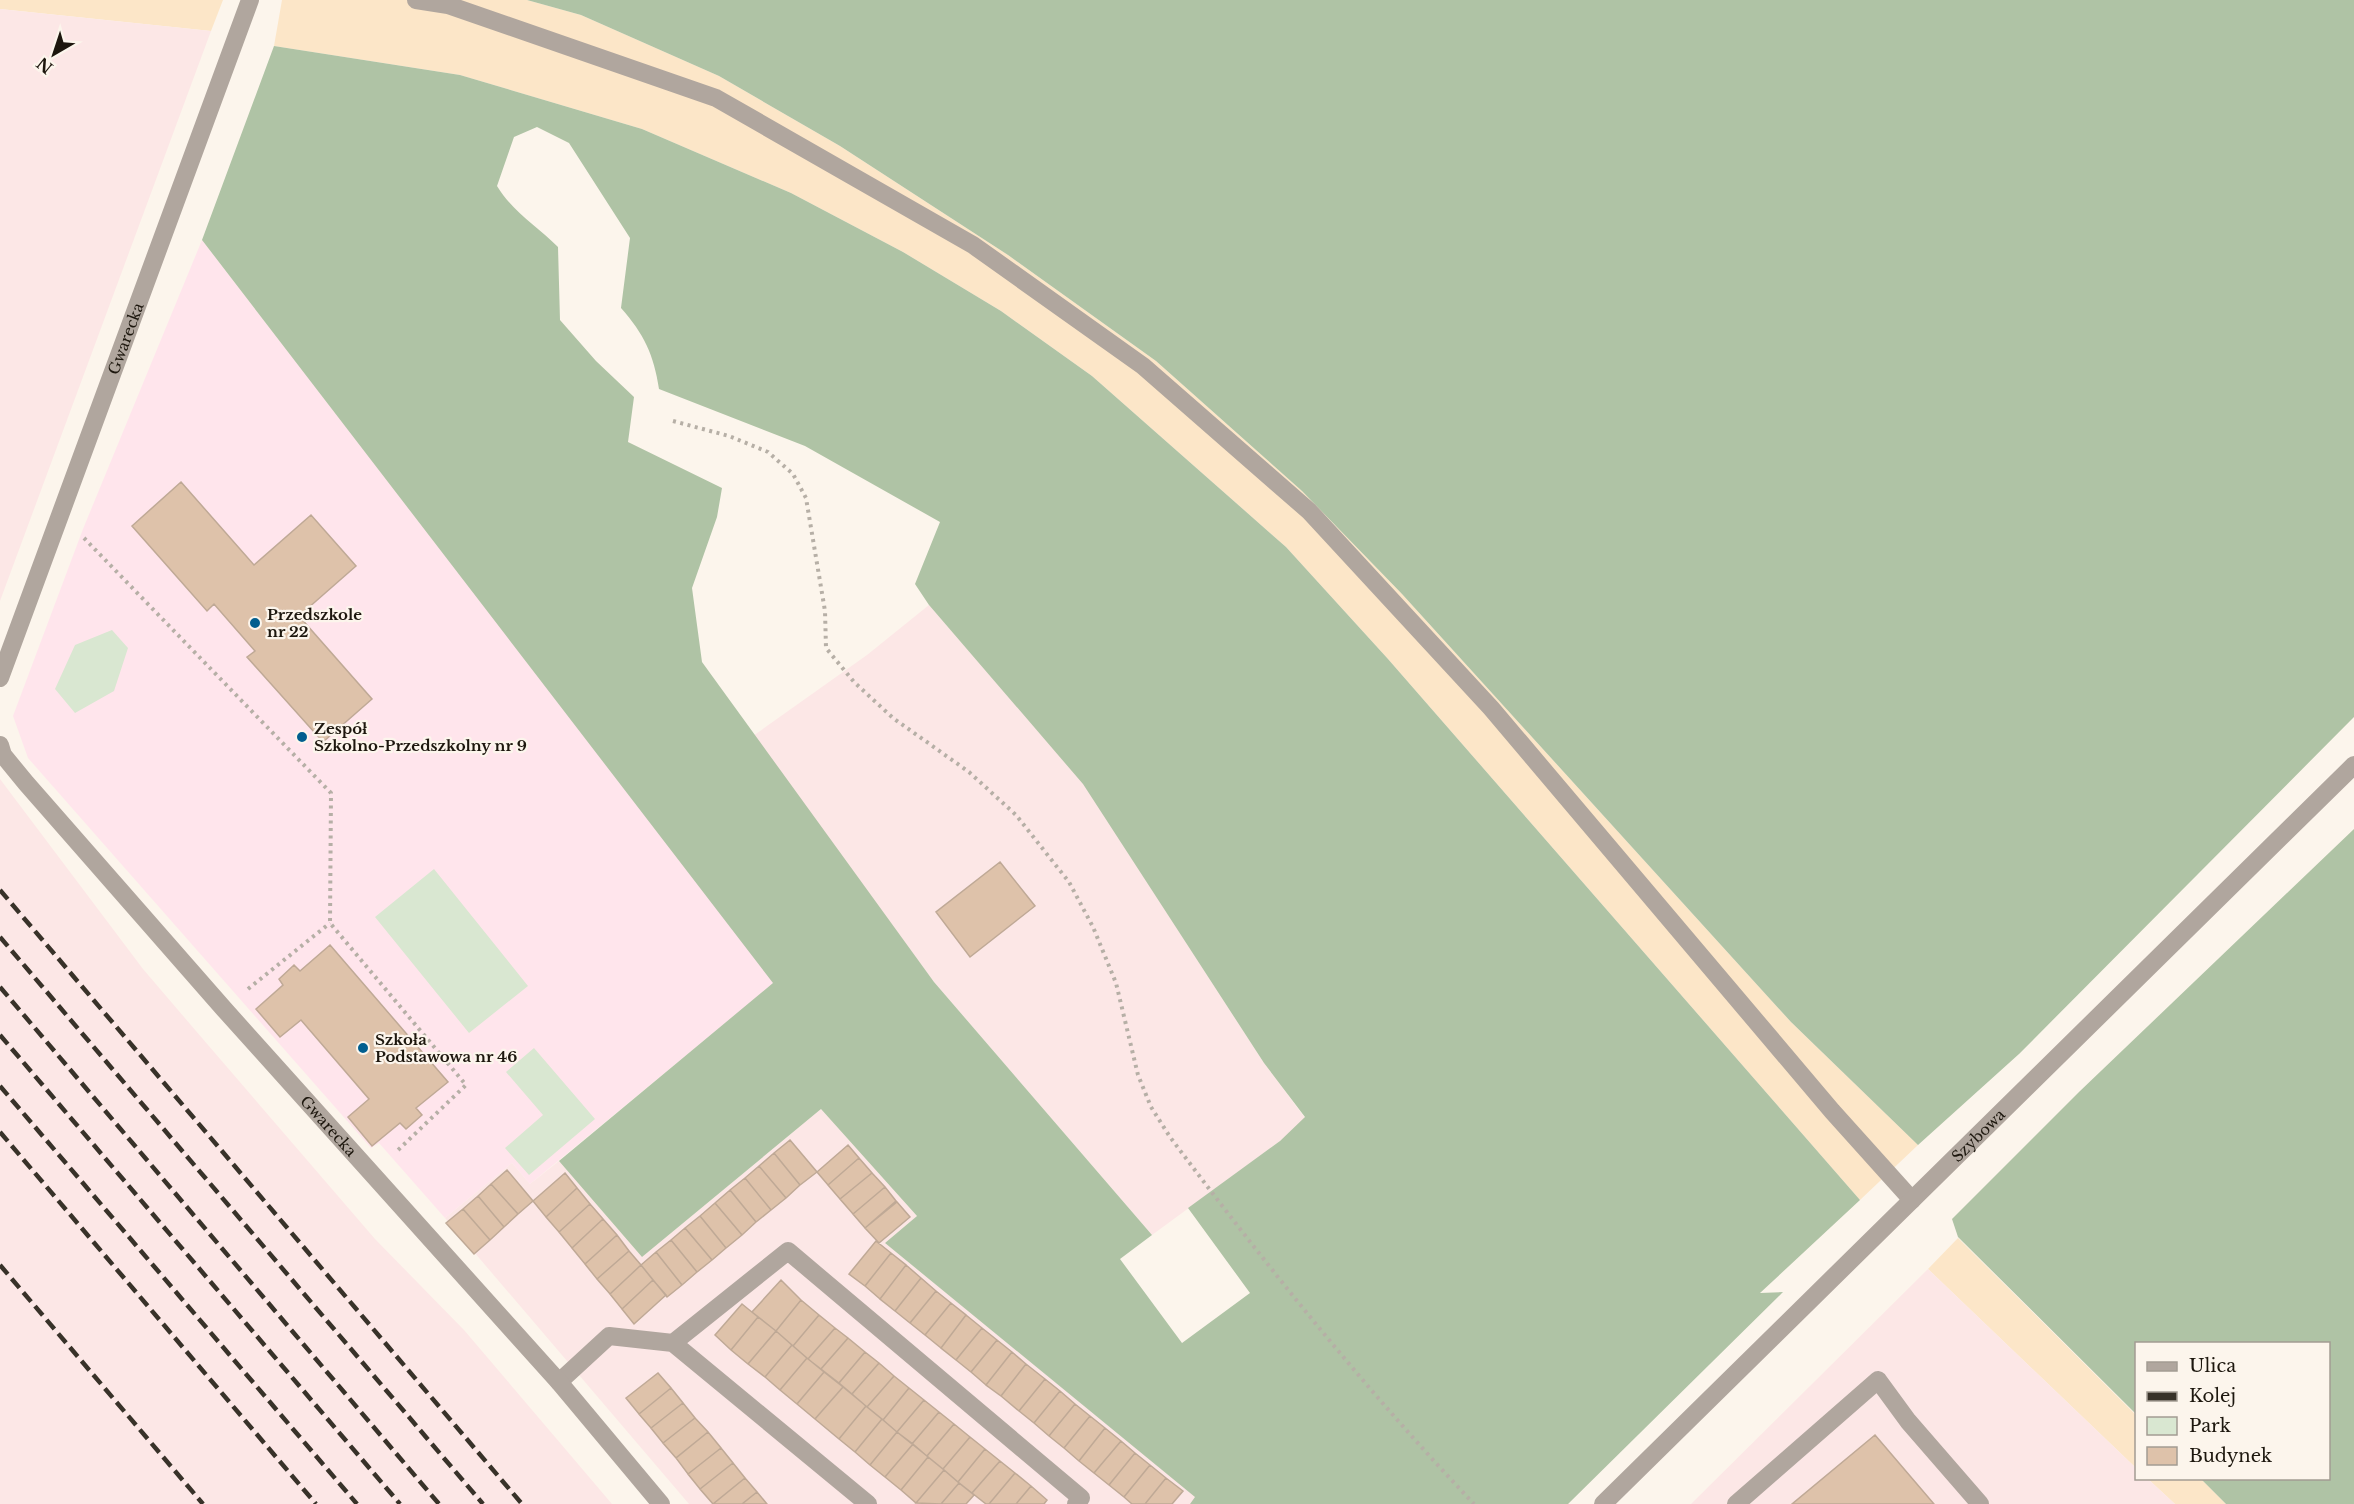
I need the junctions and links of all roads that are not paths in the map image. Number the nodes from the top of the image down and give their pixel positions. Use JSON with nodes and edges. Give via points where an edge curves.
{"nodes":[{"id":1,"x":250,"y":0,"type":"edge"},
{"id":2,"x":417,"y":0,"type":"edge"},
{"id":3,"x":0,"y":678,"type":"edge"},
{"id":4,"x":0,"y":745,"type":"edge"},
{"id":5,"x":2354,"y":765,"type":"edge"},
{"id":6,"x":1912,"y":1200,"type":"junction"},
{"id":7,"x":673,"y":1342,"type":"junction"},
{"id":8,"x":560,"y":1382,"type":"junction"},
{"id":9,"x":661,"y":1504,"type":"edge"},
{"id":10,"x":868,"y":1504,"type":"edge"},
{"id":11,"x":1076,"y":1504,"type":"edge"},
{"id":12,"x":1603,"y":1504,"type":"edge"},
{"id":13,"x":1736,"y":1504,"type":"edge"},
{"id":14,"x":1980,"y":1504,"type":"edge"}],
"edges":[{"from":1,"to":3,"type":"street","name":"Gwarecka"},
{"from":2,"to":6,"type":"street","via":[[448,5],[716,98],[973,245],[1143,366],[1309,511],[1491,708]]},
{"from":4,"to":8,"type":"street","name":"Gwarecka","via":[[3,755],[26,783],[224,1009]]},
{"from":5,"to":6,"type":"street","name":"Szybowa"},
{"from":6,"to":12,"type":"street","name":"Szybowa"},
{"from":7,"to":8,"type":"street","via":[[609,1336]]},
{"from":7,"to":10,"type":"street"},
{"from":7,"to":11,"type":"street","via":[[788,1251],[1081,1497]]},
{"from":8,"to":9,"type":"street","name":"Gwarecka"},
{"from":13,"to":14,"type":"street","via":[[1878,1380]]}]}
